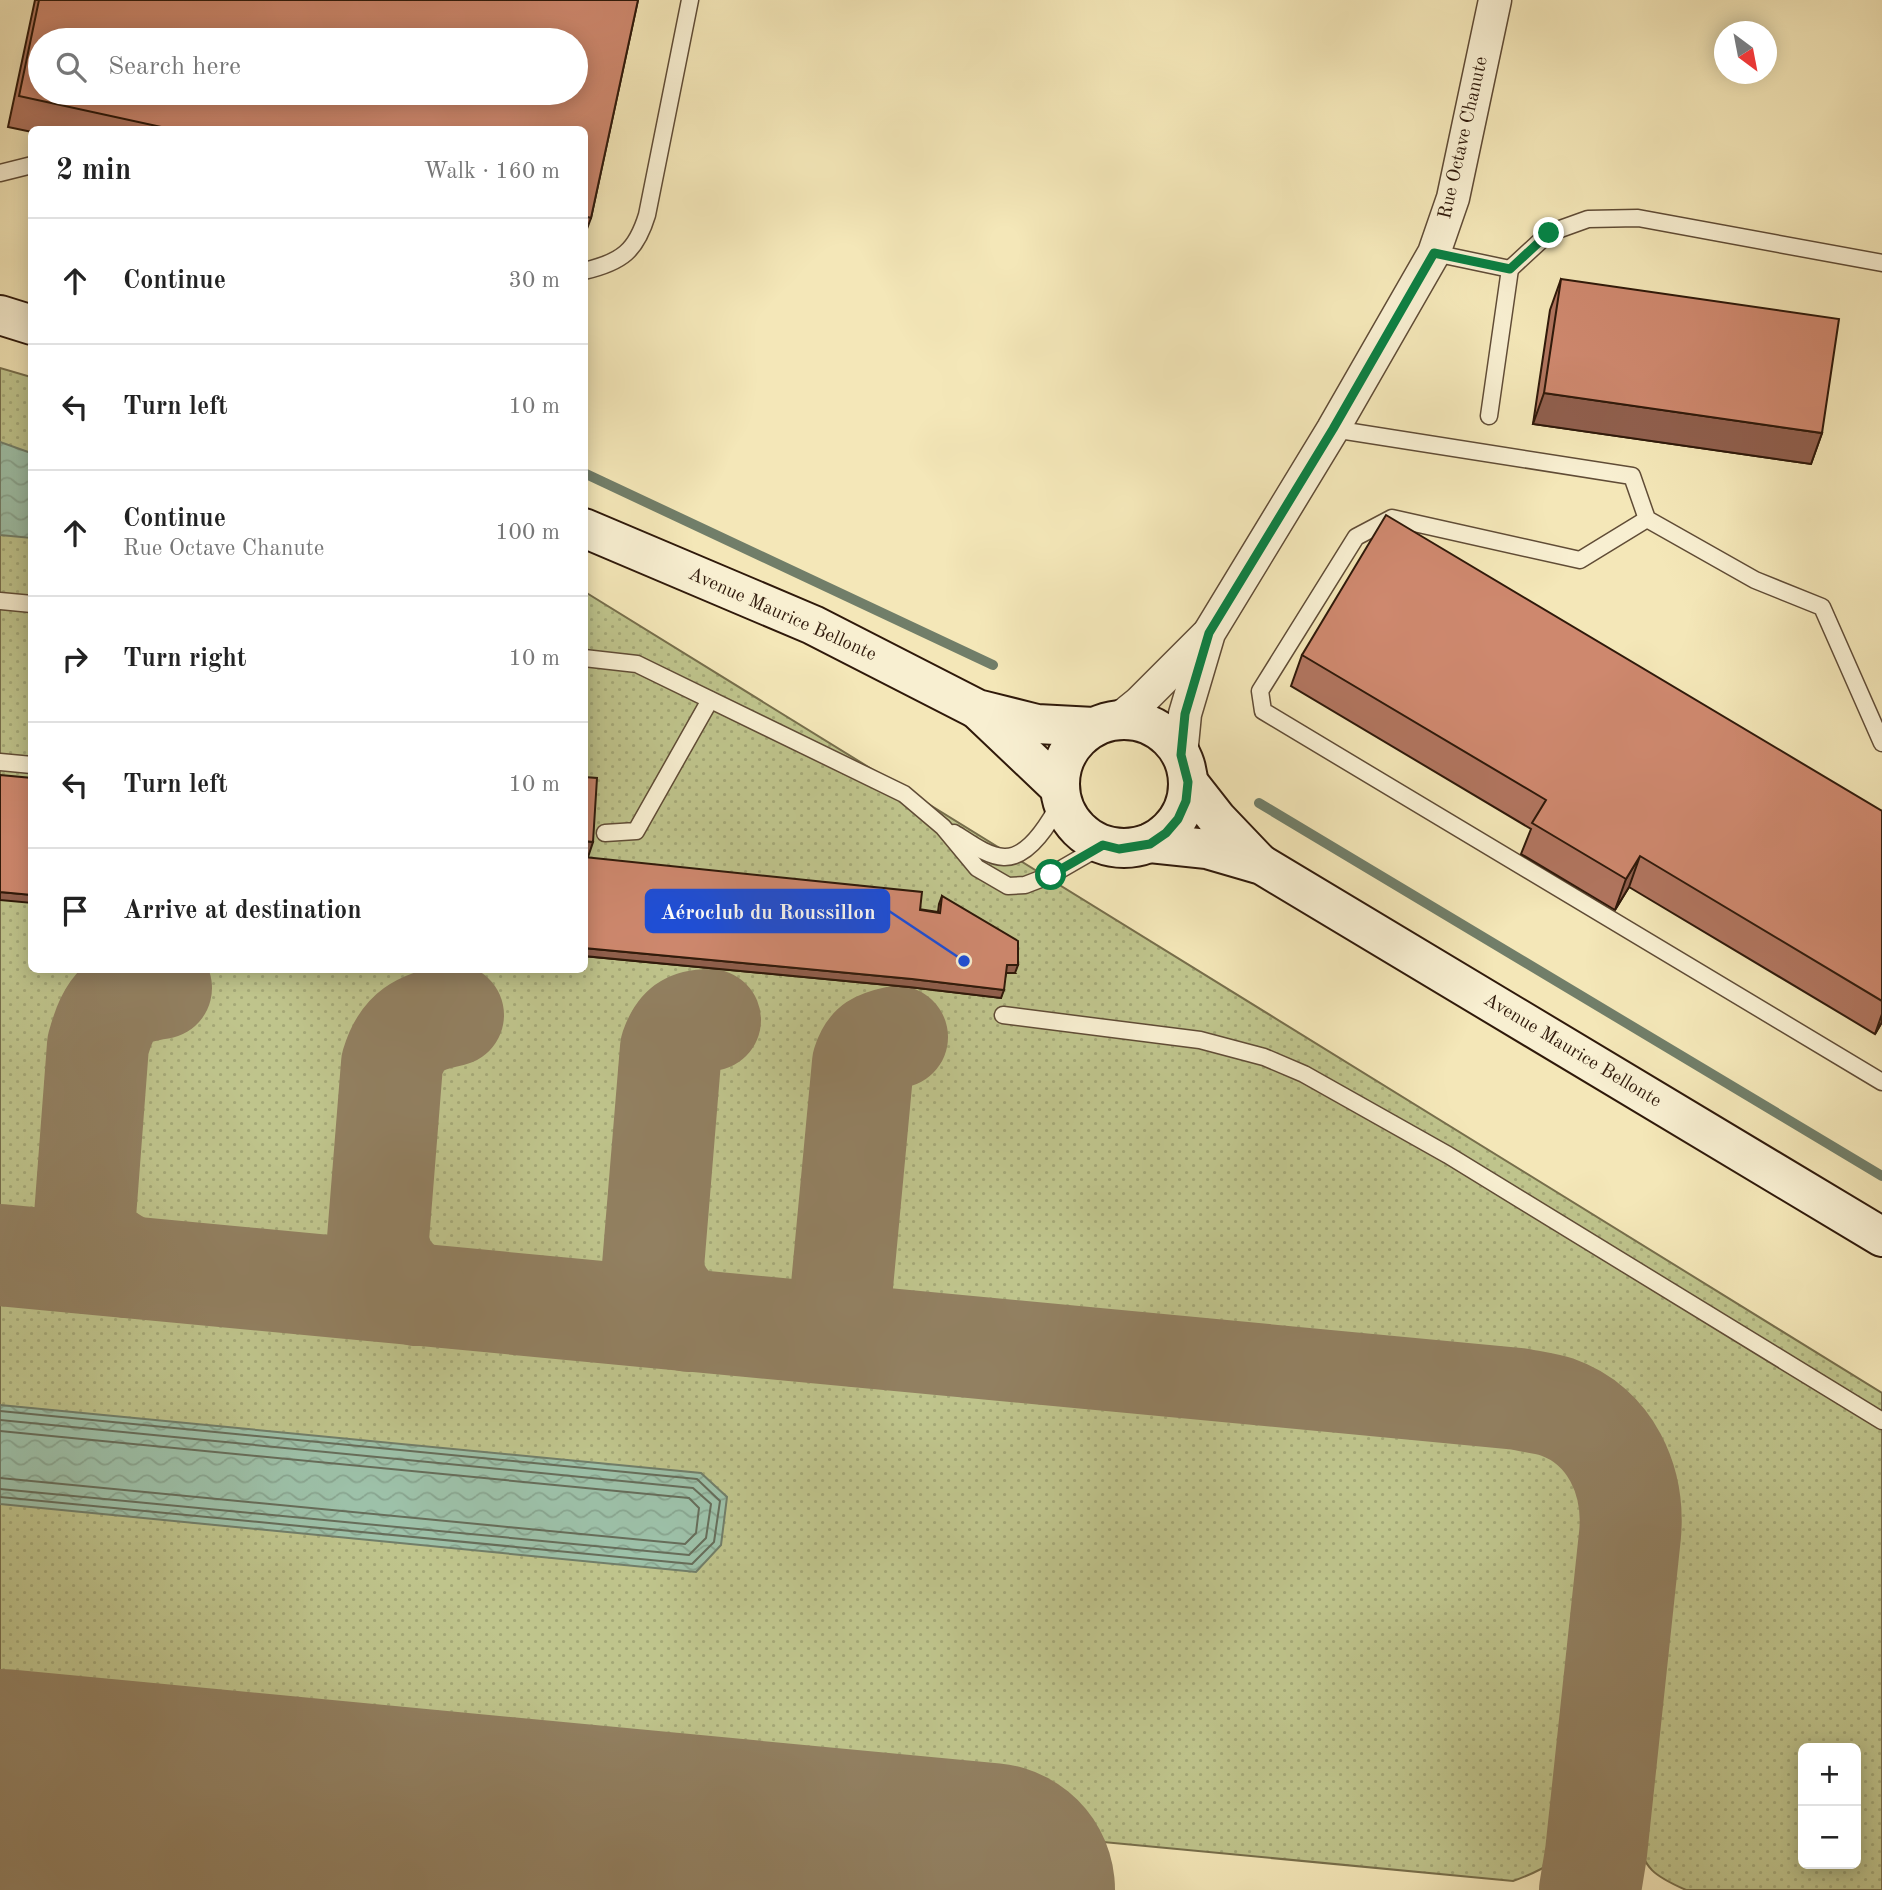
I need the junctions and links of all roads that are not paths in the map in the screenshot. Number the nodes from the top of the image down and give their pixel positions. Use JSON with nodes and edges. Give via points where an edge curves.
{"nodes":[{"id":1,"x":690,"y":0,"type":"edge"},
{"id":2,"x":1495,"y":0,"type":"edge"},
{"id":3,"x":28,"y":165,"type":"edge"},
{"id":4,"x":0,"y":173,"type":"edge"},
{"id":5,"x":1434,"y":253,"type":"junction"},
{"id":6,"x":1882,"y":263,"type":"edge"},
{"id":7,"x":1510,"y":269,"type":"junction"},
{"id":8,"x":588,"y":270,"type":"edge"},
{"id":9,"x":0,"y":315,"type":"edge"},
{"id":10,"x":28,"y":324,"type":"edge"},
{"id":11,"x":1489,"y":416,"type":"dead end"},
{"id":12,"x":1333,"y":429,"type":"junction"},
{"id":13,"x":1647,"y":519,"type":"junction"},
{"id":14,"x":588,"y":530,"type":"edge"},
{"id":15,"x":0,"y":601,"type":"edge"},
{"id":16,"x":28,"y":604,"type":"edge"},
{"id":17,"x":1209,"y":633,"type":"junction"},
{"id":18,"x":588,"y":658,"type":"edge"},
{"id":19,"x":710,"y":700,"type":"junction"},
{"id":20,"x":977,"y":709,"type":"junction"},
{"id":21,"x":1106,"y":723,"type":"junction"},
{"id":22,"x":1882,"y":743,"type":"edge"},
{"id":23,"x":0,"y":762,"type":"edge"},
{"id":24,"x":28,"y":765,"type":"edge"},
{"id":25,"x":1185,"y":768,"type":"junction"},
{"id":26,"x":1060,"y":794,"type":"junction"},
{"id":27,"x":943,"y":827,"type":"junction"},
{"id":28,"x":605,"y":833,"type":"dead end"},
{"id":29,"x":1150,"y":844,"type":"junction"},
{"id":30,"x":1103,"y":845,"type":"junction"},
{"id":31,"x":1262,"y":865,"type":"junction"},
{"id":32,"x":1003,"y":1015,"type":"dead end"},
{"id":33,"x":1882,"y":1082,"type":"edge"},
{"id":34,"x":1882,"y":1237,"type":"edge"},
{"id":35,"x":1882,"y":1421,"type":"edge"}],
"edges":[{"from":1,"to":8,"type":"lane","via":[[639,239],[627,252]]},
{"from":2,"to":5,"type":"street","name":"Rue Octave Chanute","via":[[1453,198]]},
{"from":3,"to":4,"type":"lane"},
{"from":5,"to":7,"type":"lane"},
{"from":5,"to":12,"type":"street","name":"Rue Octave Chanute"},
{"from":6,"to":7,"type":"lane","via":[[1639,218],[1588,219],[1549,233]]},
{"from":7,"to":11,"type":"lane"},
{"from":9,"to":10,"type":"street"},
{"from":12,"to":13,"type":"lane","via":[[1632,476]]},
{"from":12,"to":17,"type":"street","name":"Rue Octave Chanute"},
{"from":13,"to":22,"type":"lane","via":[[1755,580],[1822,607]]},
{"from":13,"to":33,"type":"lane","via":[[1580,560],[1392,518],[1356,537],[1260,691],[1263,710]]},
{"from":14,"to":20,"type":"street","name":"Avenue Maurice Bellonte","via":[[813,625]]},
{"from":15,"to":16,"type":"lane"},
{"from":17,"to":21,"type":"street","name":"Rue Octave Chanute","via":[[1139,703]]},
{"from":17,"to":25,"type":"street","name":"Rue Octave Chanute","via":[[1185,714]]},
{"from":18,"to":19,"type":"lane","via":[[637,664]]},
{"from":19,"to":27,"type":"lane","via":[[904,794]]},
{"from":19,"to":28,"type":"lane","via":[[636,831]]},
{"from":20,"to":21,"type":"street","name":"Avenue Maurice Bellonte","via":[[1037,724]]},
{"from":20,"to":26,"type":"street","name":"Avenue Maurice Bellonte"},
{"from":21,"to":25,"type":"street","via":[[1137,721],[1155,728],[1170,740]]},
{"from":21,"to":26,"type":"street","via":[[1079,738],[1068,752],[1061,769]]},
{"from":23,"to":24,"type":"lane"},
{"from":25,"to":29,"type":"street","via":[[1186,801],[1178,819]]},
{"from":25,"to":31,"type":"street","name":"Avenue Maurice Bellonte","via":[[1217,819]]},
{"from":26,"to":27,"type":"lane","via":[[1047,826],[1027,848],[1006,857],[985,851]]},
{"from":26,"to":30,"type":"street","via":[[1070,820],[1084,835]]},
{"from":27,"to":30,"type":"lane","via":[[977,868],[1008,886],[1051,875]]},
{"from":29,"to":30,"type":"street","via":[[1119,849]]},
{"from":29,"to":31,"type":"street","name":"Avenue Maurice Bellonte","via":[[1207,849]]},
{"from":31,"to":34,"type":"street","name":"Avenue Maurice Bellonte"},
{"from":32,"to":35,"type":"lane","via":[[1200,1040],[1264,1057],[1304,1074],[1448,1155]]}]}
